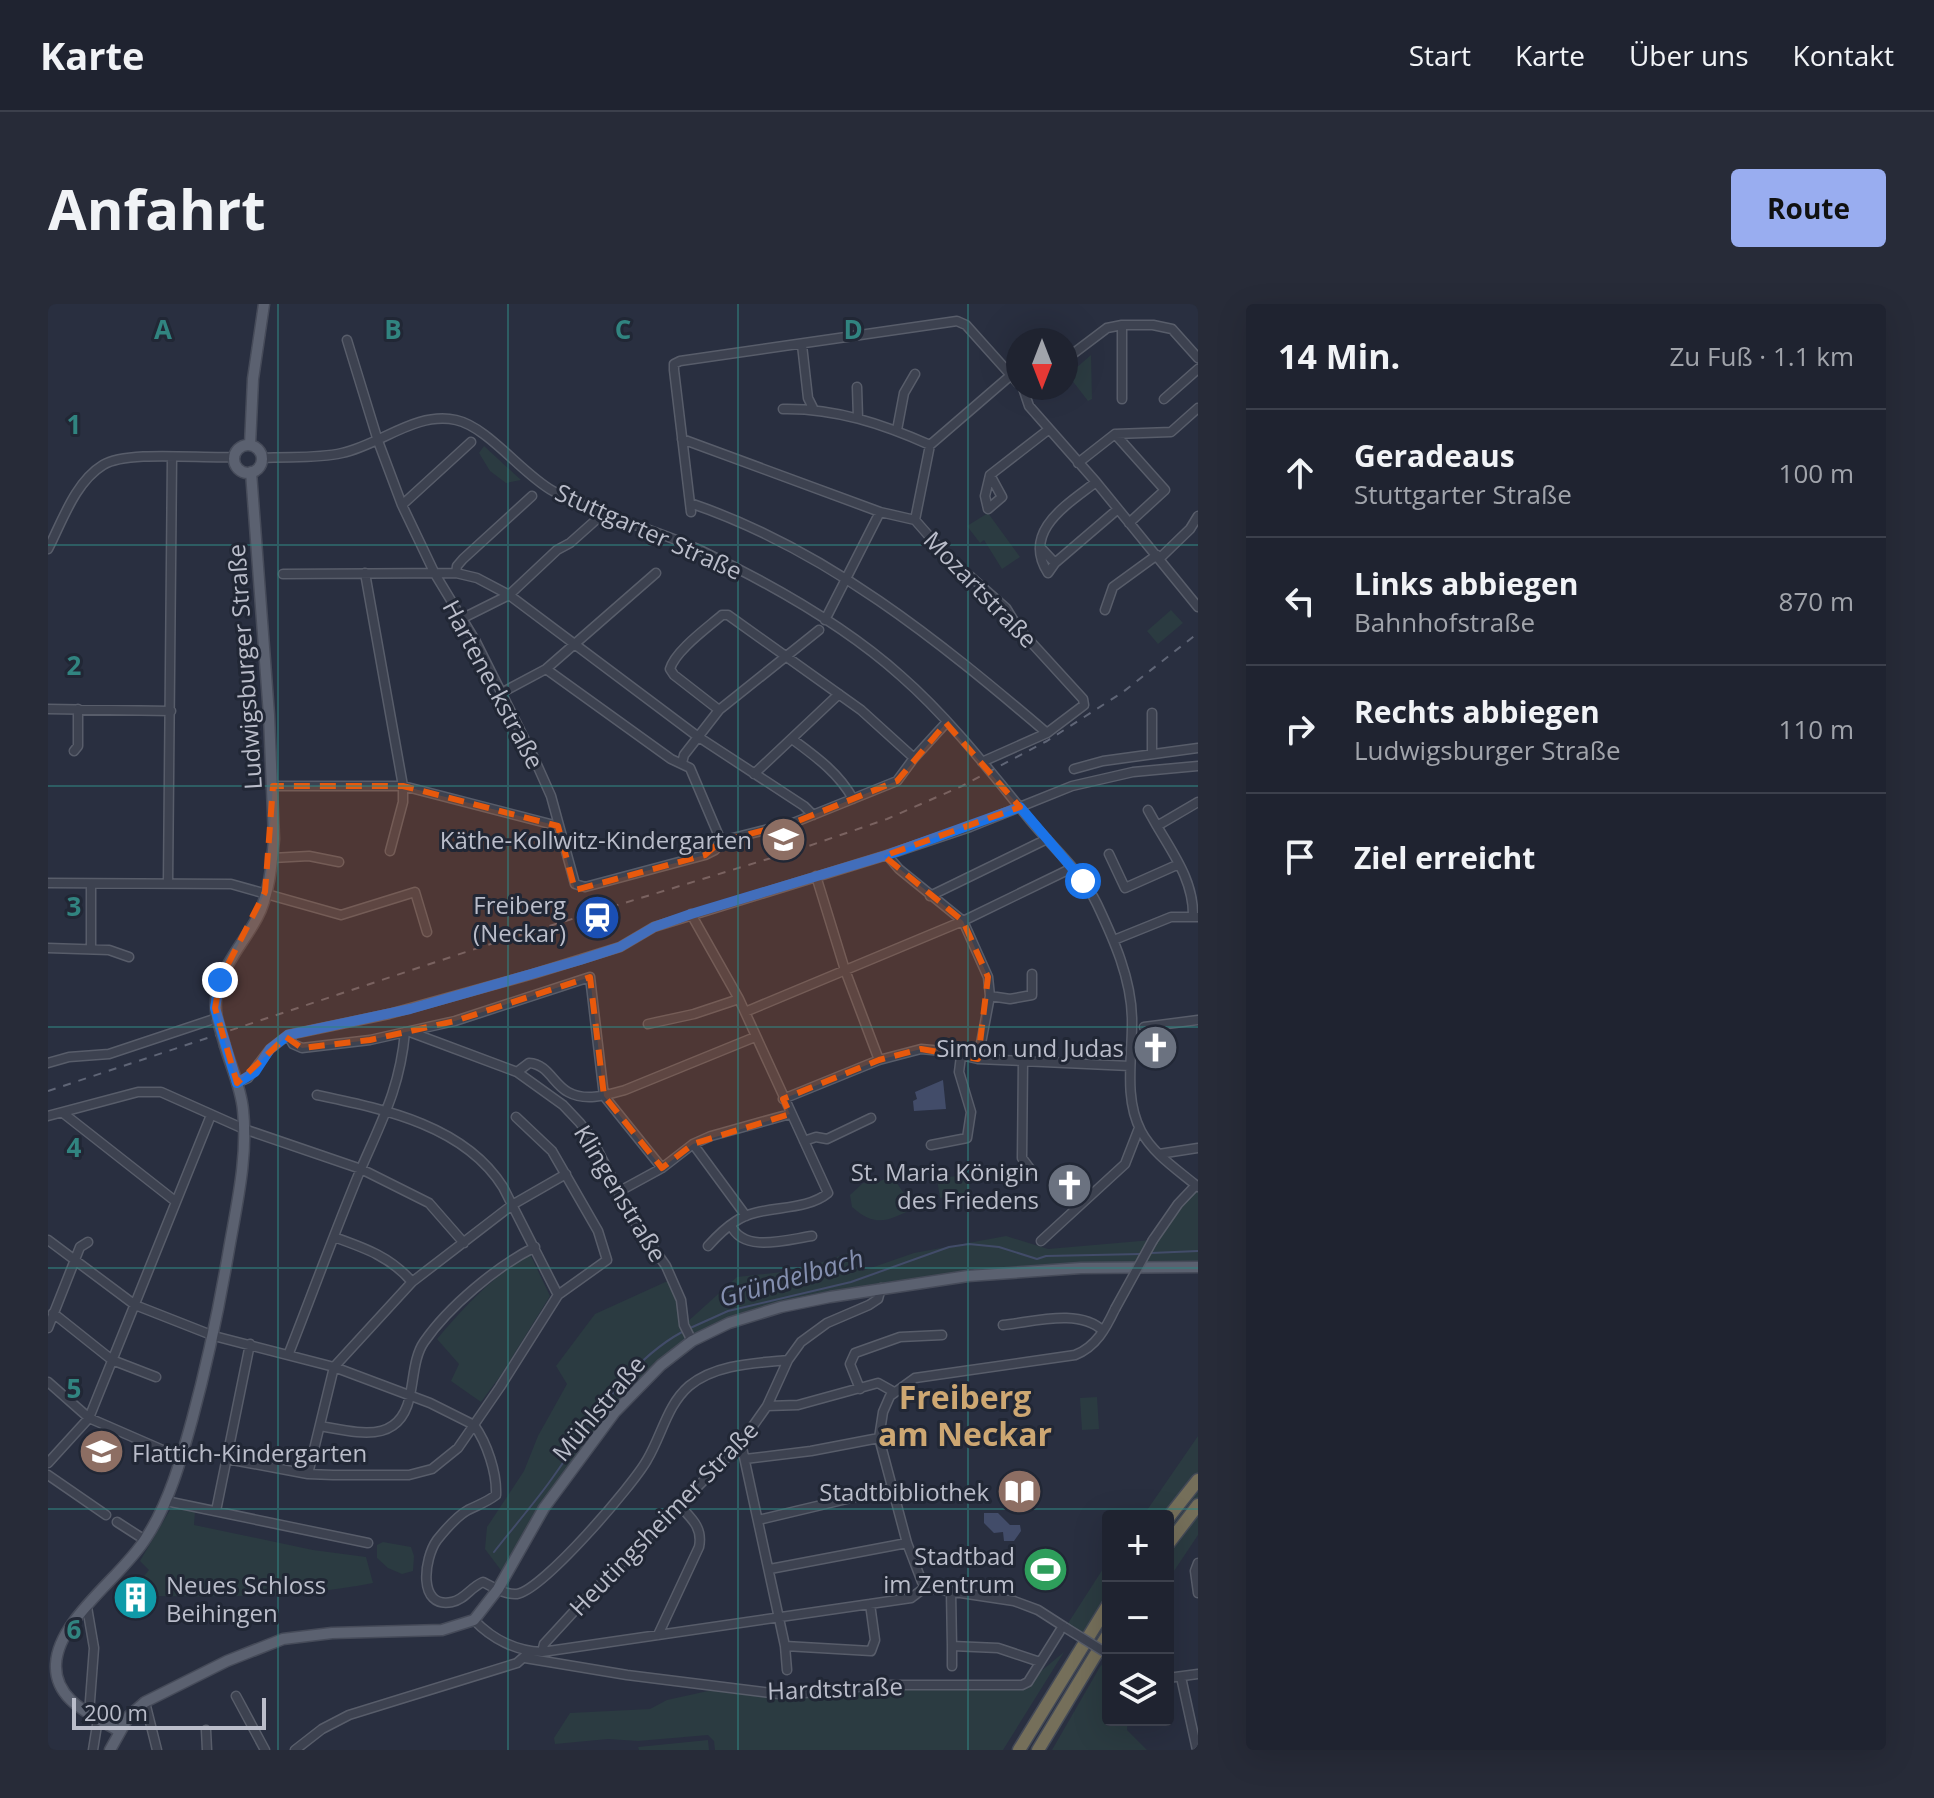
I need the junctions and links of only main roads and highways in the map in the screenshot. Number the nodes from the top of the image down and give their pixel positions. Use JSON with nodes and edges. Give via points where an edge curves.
{"nodes":[{"id":1,"x":264,"y":304,"type":"edge"},
{"id":2,"x":250,"y":445,"type":"junction"},
{"id":3,"x":251,"y":472,"type":"junction"},
{"id":4,"x":1198,"y":1267,"type":"edge"},
{"id":5,"x":1198,"y":1480,"type":"edge"},
{"id":6,"x":1198,"y":1505,"type":"edge"},
{"id":7,"x":1174,"y":1510,"type":"edge"},
{"id":8,"x":1174,"y":1536,"type":"edge"},
{"id":9,"x":1102,"y":1615,"type":"edge"},
{"id":10,"x":1102,"y":1644,"type":"edge"},
{"id":11,"x":52,"y":1670,"type":"edge"},
{"id":12,"x":119,"y":1731,"type":"junction"},
{"id":13,"x":110,"y":1750,"type":"edge"},
{"id":14,"x":1019,"y":1750,"type":"edge"},
{"id":15,"x":1038,"y":1750,"type":"edge"}],
"edges":[{"from":1,"to":2,"type":"main road"},
{"from":2,"to":3,"type":"main road","via":[[262,458]]},
{"from":2,"to":3,"type":"main road","via":[[239,448],[234,457],[239,469]]},
{"from":3,"to":11,"type":"main road","name":"Ludwigsburger Straße","bridge":true,"via":[[273,786],[272,858],[258,916],[230,959],[216,995],[217,1018],[243,1107],[239,1187],[214,1336],[166,1501],[129,1562],[69,1629]]},
{"from":4,"to":12,"type":"main road","name":"Mühlstraße","via":[[1022,1271],[881,1288],[781,1307],[691,1339],[639,1385],[597,1434],[474,1620],[442,1630],[283,1639],[145,1702]]},
{"from":5,"to":7,"type":"highway"},
{"from":6,"to":8,"type":"highway"},
{"from":9,"to":14,"type":"highway"},
{"from":10,"to":15,"type":"highway"},
{"from":11,"to":12,"type":"main road","name":"Ludwigsburger Straße","via":[[72,1701]]},
{"from":12,"to":13,"type":"main road"}]}
